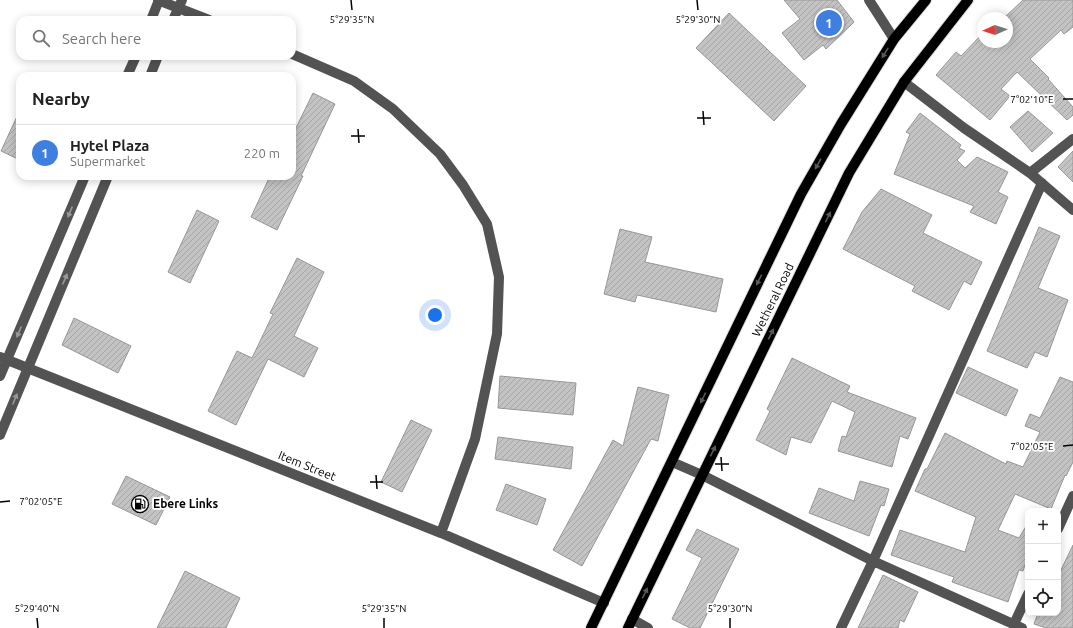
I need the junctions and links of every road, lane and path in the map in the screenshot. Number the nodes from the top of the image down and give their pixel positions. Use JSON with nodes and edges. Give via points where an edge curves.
{"nodes":[{"id":1,"x":159,"y":0,"type":"edge"},
{"id":2,"x":869,"y":0,"type":"edge"},
{"id":3,"x":926,"y":0,"type":"edge"},
{"id":4,"x":968,"y":0,"type":"edge"},
{"id":5,"x":180,"y":4,"type":"edge"},
{"id":6,"x":153,"y":16,"type":"edge"},
{"id":7,"x":175,"y":16,"type":"edge"},
{"id":8,"x":202,"y":16,"type":"edge"},
{"id":9,"x":894,"y":39,"type":"junction"},
{"id":10,"x":296,"y":56,"type":"edge"},
{"id":11,"x":134,"y":60,"type":"edge"},
{"id":12,"x":156,"y":60,"type":"edge"},
{"id":13,"x":129,"y":72,"type":"edge"},
{"id":14,"x":152,"y":72,"type":"edge"},
{"id":15,"x":904,"y":82,"type":"junction"},
{"id":16,"x":1073,"y":139,"type":"edge"},
{"id":17,"x":1030,"y":173,"type":"junction"},
{"id":18,"x":83,"y":180,"type":"edge"},
{"id":19,"x":106,"y":180,"type":"edge"},
{"id":20,"x":1042,"y":183,"type":"junction"},
{"id":21,"x":1073,"y":210,"type":"edge"},
{"id":22,"x":3,"y":359,"type":"edge"},
{"id":23,"x":28,"y":369,"type":"junction"},
{"id":24,"x":0,"y":376,"type":"edge"},
{"id":25,"x":0,"y":436,"type":"edge"},
{"id":26,"x":672,"y":462,"type":"junction"},
{"id":27,"x":702,"y":475,"type":"junction"},
{"id":28,"x":1073,"y":496,"type":"edge"},
{"id":29,"x":1061,"y":522,"type":"edge"},
{"id":30,"x":441,"y":533,"type":"junction"},
{"id":31,"x":872,"y":561,"type":"junction"},
{"id":32,"x":604,"y":602,"type":"junction"},
{"id":33,"x":1025,"y":604,"type":"edge"},
{"id":34,"x":630,"y":624,"type":"edge"},
{"id":35,"x":1018,"y":626,"type":"edge"},
{"id":36,"x":591,"y":628,"type":"edge"},
{"id":37,"x":648,"y":628,"type":"edge"},
{"id":38,"x":841,"y":628,"type":"edge"}],
"edges":[{"from":1,"to":5,"type":"street"},
{"from":1,"to":6,"type":"street"},
{"from":2,"to":9,"type":"street"},
{"from":3,"to":9,"type":"main road","name":"Wetheral Road"},
{"from":4,"to":15,"type":"main road","name":"Wetheral Road"},
{"from":5,"to":7,"type":"street"},
{"from":5,"to":8,"type":"street"},
{"from":9,"to":26,"type":"main road","name":"Wetheral Road","one_way":true,"via":[[801,194]]},
{"from":10,"to":30,"type":"street","via":[[354,81],[393,109],[440,154],[487,224],[499,277],[497,334],[475,439]]},
{"from":11,"to":13,"type":"street"},
{"from":12,"to":14,"type":"street"},
{"from":15,"to":17,"type":"street","via":[[964,128]]},
{"from":27,"to":15,"type":"main road","name":"Wetheral Road","one_way":true,"via":[[849,173]]},
{"from":16,"to":17,"type":"street"},
{"from":17,"to":20,"type":"street"},
{"from":18,"to":22,"type":"street","one_way":true},
{"from":23,"to":19,"type":"street","one_way":true},
{"from":20,"to":21,"type":"street"},
{"from":20,"to":31,"type":"street"},
{"from":22,"to":23,"type":"street","name":"Item Street"},
{"from":22,"to":24,"type":"street"},
{"from":25,"to":23,"type":"street","one_way":true},
{"from":23,"to":30,"type":"street","name":"Item Street"},
{"from":26,"to":27,"type":"street"},
{"from":26,"to":32,"type":"main road","name":"Wetheral Road"},
{"from":27,"to":31,"type":"street"},
{"from":34,"to":27,"type":"main road","name":"Wetheral Road","one_way":true},
{"from":28,"to":29,"type":"street"},
{"from":30,"to":32,"type":"street","name":"Item Street"},
{"from":31,"to":35,"type":"street"},
{"from":31,"to":38,"type":"street"},
{"from":32,"to":36,"type":"main road","name":"Wetheral Road"},
{"from":33,"to":35,"type":"street"},
{"from":34,"to":37,"type":"street"}]}
